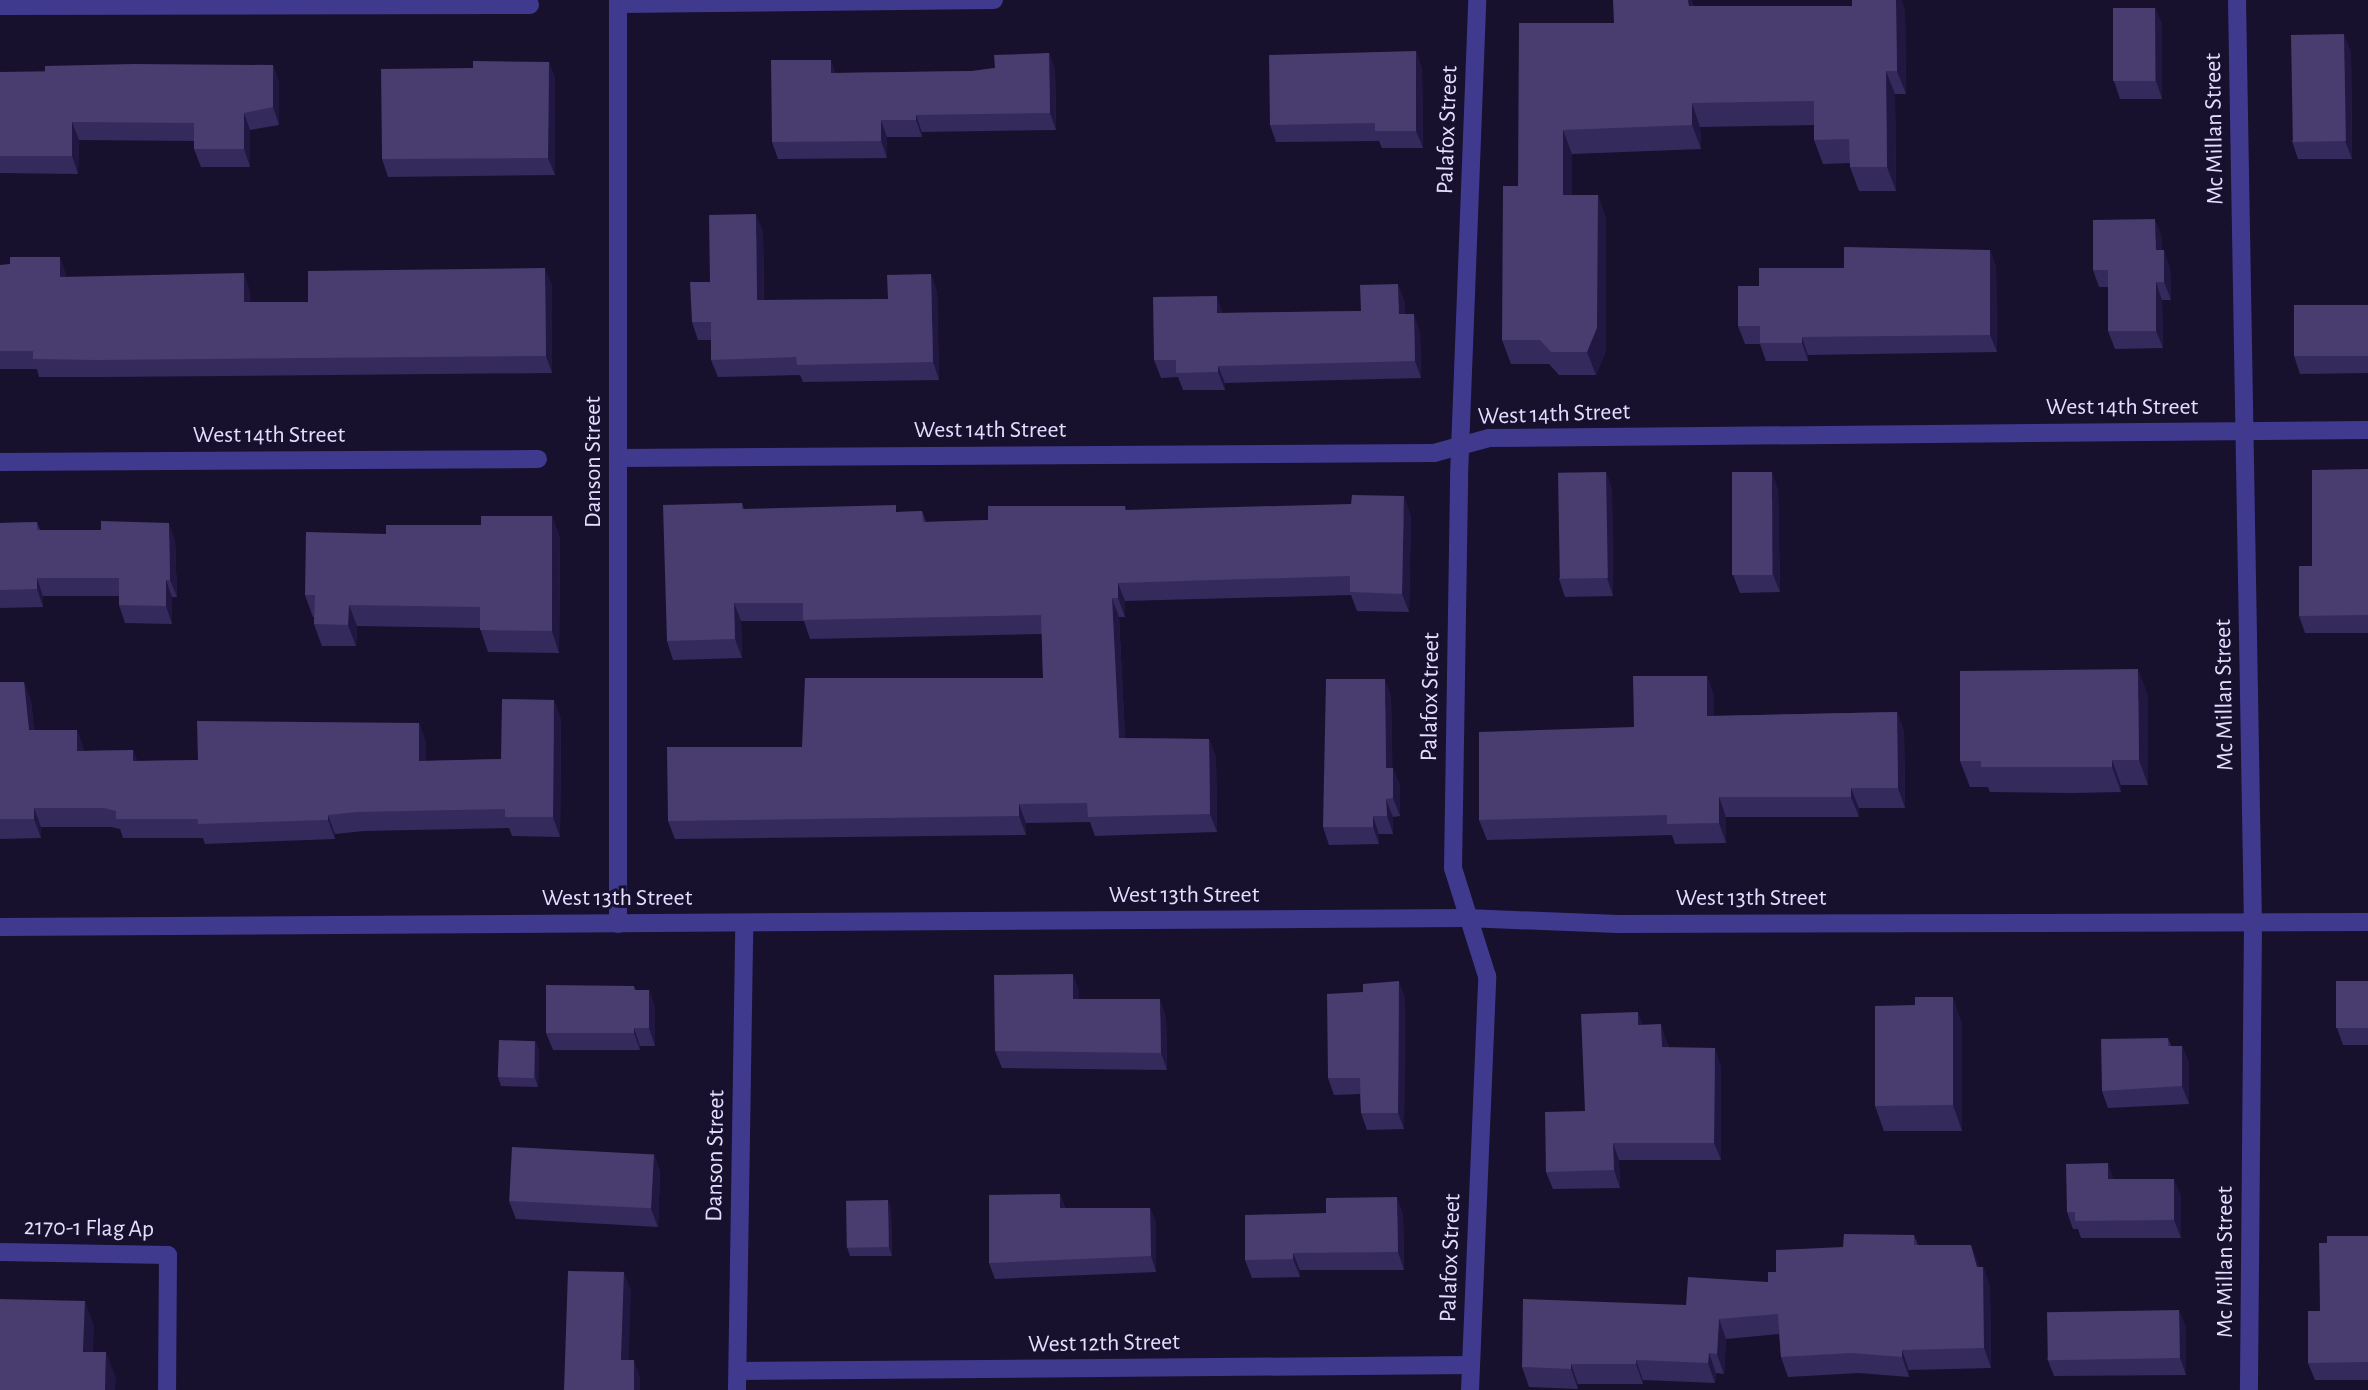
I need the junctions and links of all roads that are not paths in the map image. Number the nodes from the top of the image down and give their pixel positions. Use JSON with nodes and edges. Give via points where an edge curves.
{"nodes":[{"id":1,"x":994,"y":0,"type":"edge"},
{"id":2,"x":1477,"y":0,"type":"edge"},
{"id":3,"x":2237,"y":0,"type":"edge"},
{"id":4,"x":618,"y":2,"type":"edge"},
{"id":5,"x":530,"y":5,"type":"dead end"},
{"id":6,"x":0,"y":6,"type":"edge"},
{"id":7,"x":2368,"y":430,"type":"edge"},
{"id":8,"x":2245,"y":431,"type":"junction"},
{"id":9,"x":1462,"y":444,"type":"junction"},
{"id":10,"x":618,"y":458,"type":"junction"},
{"id":11,"x":538,"y":459,"type":"dead end"},
{"id":12,"x":0,"y":462,"type":"edge"},
{"id":13,"x":1466,"y":918,"type":"junction"},
{"id":14,"x":2368,"y":922,"type":"edge"},
{"id":15,"x":744,"y":923,"type":"junction"},
{"id":16,"x":2253,"y":923,"type":"junction"},
{"id":17,"x":618,"y":924,"type":"junction"},
{"id":18,"x":0,"y":927,"type":"edge"},
{"id":19,"x":0,"y":1252,"type":"edge"},
{"id":20,"x":1471,"y":1365,"type":"junction"},
{"id":21,"x":738,"y":1371,"type":"junction"},
{"id":22,"x":167,"y":1390,"type":"edge"},
{"id":23,"x":737,"y":1390,"type":"edge"},
{"id":24,"x":1470,"y":1390,"type":"edge"},
{"id":25,"x":2249,"y":1390,"type":"edge"}],
"edges":[{"from":1,"to":4,"type":"street"},
{"from":2,"to":9,"type":"street","name":"Palafox Street"},
{"from":3,"to":8,"type":"street","name":"Mc Millan Street"},
{"from":4,"to":10,"type":"street","name":"Danson Street"},
{"from":5,"to":6,"type":"street"},
{"from":7,"to":8,"type":"street","name":"West 14th Street"},
{"from":8,"to":9,"type":"street","name":"West 14th Street","via":[[1489,438]]},
{"from":8,"to":16,"type":"street","name":"Mc Millan Street"},
{"from":9,"to":10,"type":"street","name":"West 14th Street","via":[[1434,453]]},
{"from":9,"to":13,"type":"street","name":"Palafox Street","via":[[1453,868]]},
{"from":10,"to":17,"type":"street","name":"Danson Street"},
{"from":11,"to":12,"type":"street","name":"West 14th Street"},
{"from":13,"to":15,"type":"street","name":"West 13th Street"},
{"from":13,"to":16,"type":"street","name":"West 13th Street","via":[[1618,924]]},
{"from":13,"to":20,"type":"street","name":"Palafox Street","via":[[1487,976]]},
{"from":14,"to":16,"type":"street","name":"West 13th Street"},
{"from":15,"to":17,"type":"street","name":"West 13th Street"},
{"from":15,"to":21,"type":"street","name":"Danson Street"},
{"from":16,"to":25,"type":"street","name":"Mc Millan Street"},
{"from":17,"to":18,"type":"street","name":"West 13th Street"},
{"from":19,"to":22,"type":"street","name":"2170-1 Flag Ap","via":[[168,1255]]},
{"from":20,"to":21,"type":"street","name":"West 12th Street"},
{"from":20,"to":24,"type":"street","name":"Palafox Street"},
{"from":21,"to":23,"type":"street","name":"Danson Street"}]}
